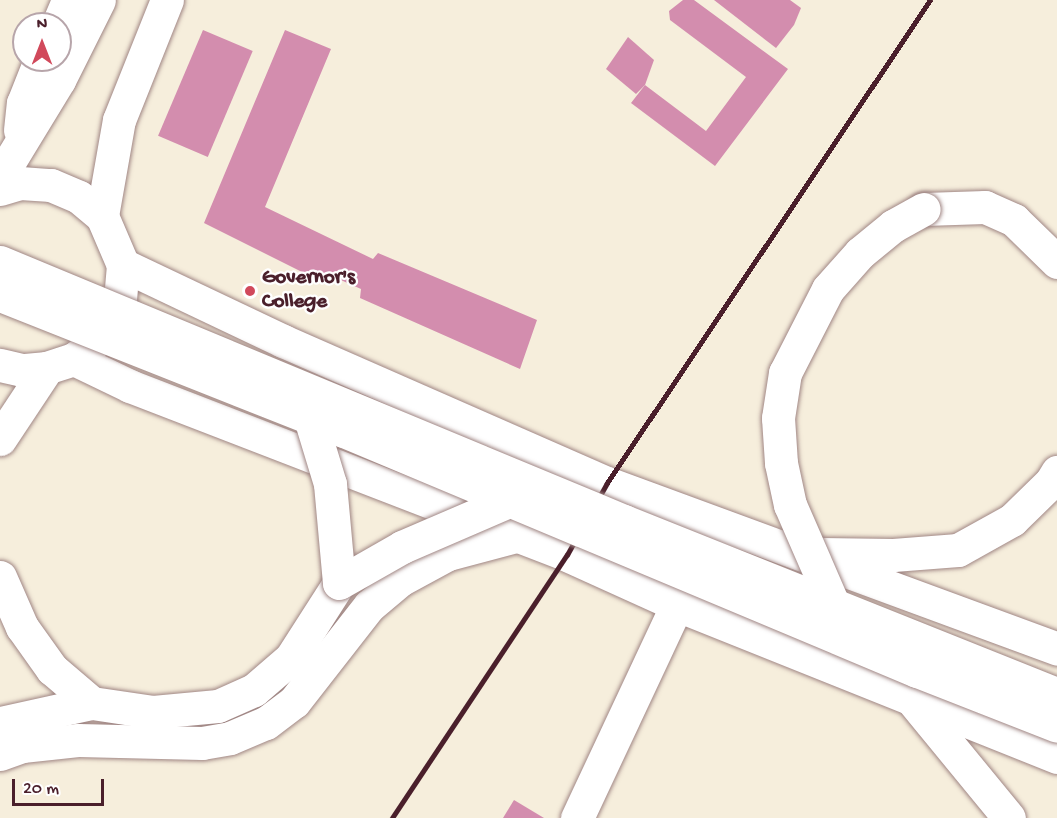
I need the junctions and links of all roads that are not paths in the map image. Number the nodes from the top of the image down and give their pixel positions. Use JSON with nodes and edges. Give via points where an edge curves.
{"nodes":[{"id":1,"x":99,"y":0,"type":"edge"},
{"id":2,"x":166,"y":0,"type":"edge"},
{"id":3,"x":35,"y":72,"type":"edge"},
{"id":4,"x":17,"y":150,"type":"junction"},
{"id":5,"x":0,"y":177,"type":"edge"},
{"id":6,"x":0,"y":189,"type":"edge"},
{"id":7,"x":102,"y":216,"type":"junction"},
{"id":8,"x":0,"y":262,"type":"edge"},
{"id":9,"x":1057,"y":262,"type":"edge"},
{"id":10,"x":123,"y":265,"type":"junction"},
{"id":11,"x":0,"y":295,"type":"edge"},
{"id":12,"x":60,"y":363,"type":"junction"},
{"id":13,"x":0,"y":365,"type":"edge"},
{"id":14,"x":310,"y":418,"type":"junction"},
{"id":15,"x":0,"y":439,"type":"edge"},
{"id":16,"x":1057,"y":472,"type":"edge"},
{"id":17,"x":509,"y":501,"type":"junction"},
{"id":18,"x":516,"y":536,"type":"junction"},
{"id":19,"x":794,"y":552,"type":"junction"},
{"id":20,"x":0,"y":577,"type":"edge"},
{"id":21,"x":339,"y":583,"type":"junction"},
{"id":22,"x":676,"y":605,"type":"junction"},
{"id":23,"x":834,"y":606,"type":"junction"},
{"id":24,"x":1057,"y":649,"type":"edge"},
{"id":25,"x":1057,"y":694,"type":"edge"},
{"id":26,"x":912,"y":700,"type":"junction"},
{"id":27,"x":92,"y":703,"type":"junction"},
{"id":28,"x":0,"y":723,"type":"edge"},
{"id":29,"x":1057,"y":726,"type":"edge"},
{"id":30,"x":0,"y":754,"type":"edge"},
{"id":31,"x":1057,"y":757,"type":"edge"},
{"id":32,"x":577,"y":818,"type":"edge"},
{"id":33,"x":1009,"y":818,"type":"edge"}],
"edges":[{"from":1,"to":4,"type":"main road","via":[[59,80]]},
{"from":2,"to":7,"type":"main road","via":[[119,120]]},
{"from":3,"to":4,"type":"main road","via":[[23,104]]},
{"from":4,"to":5,"type":"main road"},
{"from":6,"to":7,"type":"main road","via":[[20,183],[51,185],[79,196]]},
{"from":7,"to":10,"type":"main road"},
{"from":8,"to":23,"type":"main road","bridge":true},
{"from":9,"to":23,"type":"main road","bridge":true,"via":[[1014,220],[985,207],[924,209],[893,226],[860,253],[828,289],[785,373],[778,418],[781,463],[790,505]]},
{"from":10,"to":12,"type":"main road","via":[[120,302],[103,335]]},
{"from":10,"to":19,"type":"main road","via":[[283,341],[607,483]]},
{"from":11,"to":14,"type":"main road","bridge":true},
{"from":12,"to":13,"type":"main road","via":[[22,370]]},
{"from":12,"to":15,"type":"main road"},
{"from":12,"to":18,"type":"main road","via":[[130,386]]},
{"from":14,"to":17,"type":"main road","bridge":true},
{"from":14,"to":21,"type":"main road","bridge":true,"via":[[330,484]]},
{"from":16,"to":19,"type":"main road","via":[[1012,520],[958,550],[893,555]]},
{"from":17,"to":21,"type":"main road","bridge":true,"via":[[402,547]]},
{"from":17,"to":29,"type":"main road","bridge":true},
{"from":18,"to":22,"type":"main road"},
{"from":18,"to":30,"type":"main road","via":[[448,554],[400,580],[369,606],[294,702],[266,723],[202,743],[78,740],[22,746]]},
{"from":19,"to":24,"type":"main road"},
{"from":20,"to":27,"type":"main road","via":[[22,627],[46,661]]},
{"from":21,"to":27,"type":"main road","via":[[291,658],[254,690],[218,706],[181,712]]},
{"from":22,"to":26,"type":"main road"},
{"from":22,"to":32,"type":"main road"},
{"from":23,"to":25,"type":"main road","bridge":true},
{"from":26,"to":31,"type":"main road"},
{"from":26,"to":33,"type":"main road"},
{"from":27,"to":28,"type":"main road"}]}
